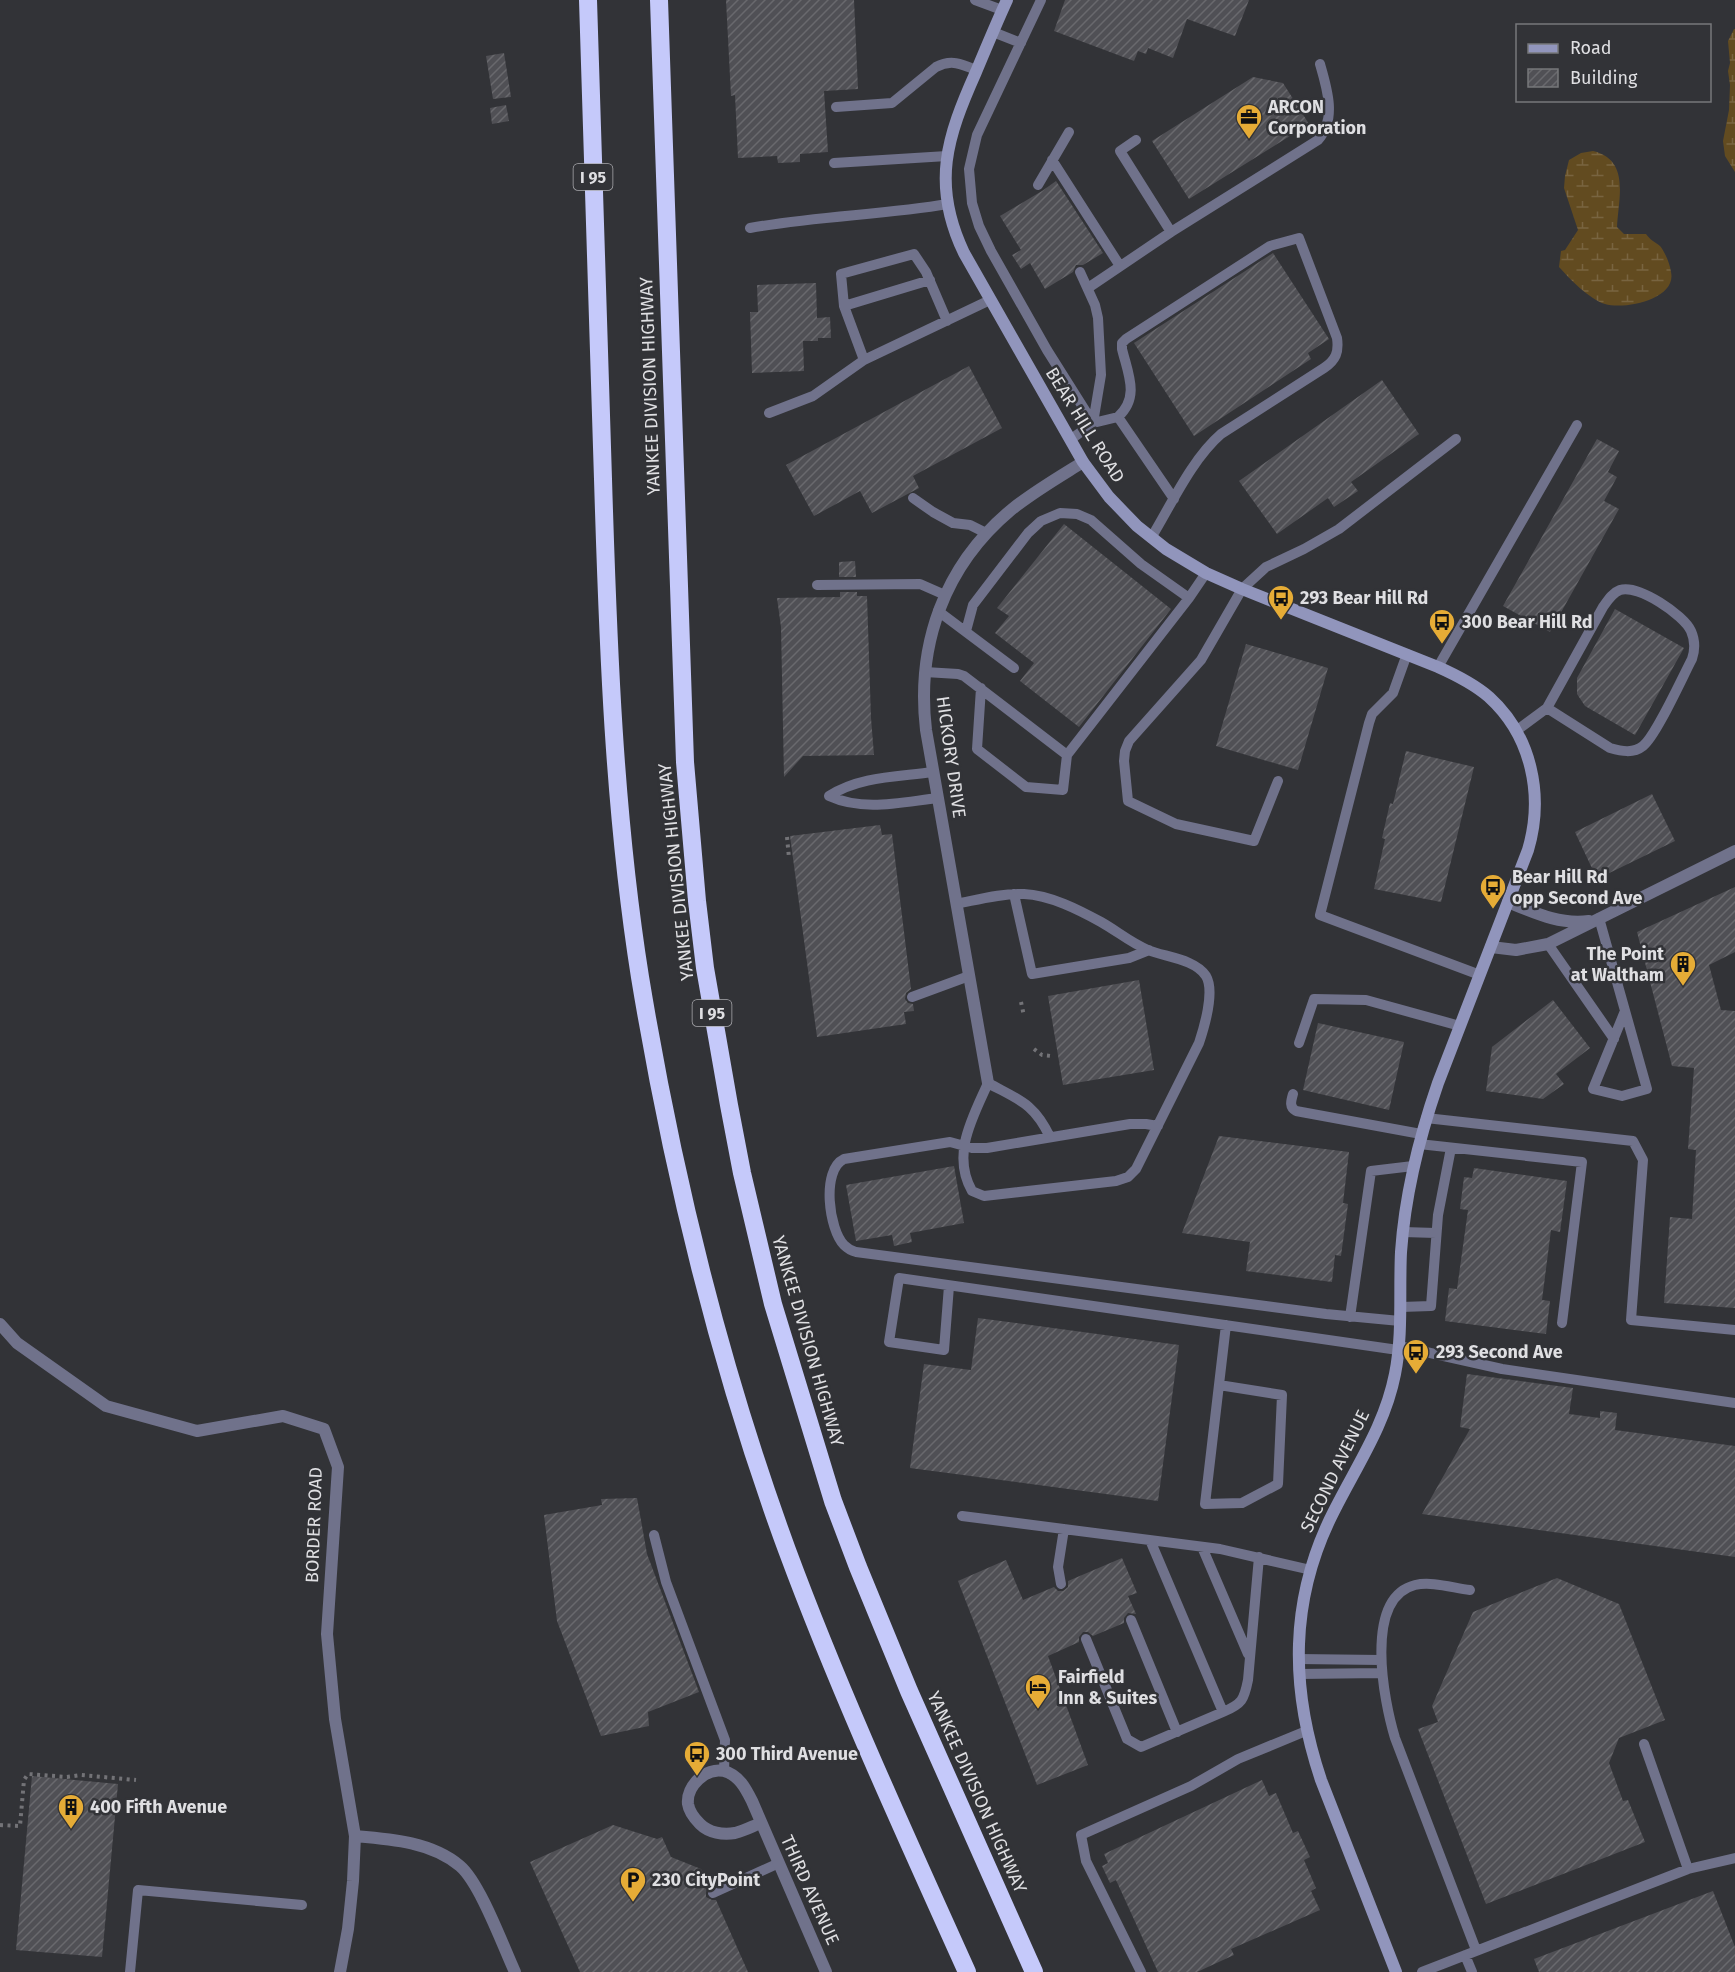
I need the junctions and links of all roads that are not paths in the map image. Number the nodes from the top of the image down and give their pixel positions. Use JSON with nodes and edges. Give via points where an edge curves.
{"nodes":[{"id":1,"x":588,"y":0,"type":"edge"},
{"id":2,"x":659,"y":0,"type":"edge"},
{"id":3,"x":975,"y":0,"type":"edge"},
{"id":4,"x":1041,"y":0,"type":"edge"},
{"id":5,"x":1005,"y":5,"type":"edge"},
{"id":6,"x":993,"y":32,"type":"junction"},
{"id":7,"x":1021,"y":43,"type":"junction"},
{"id":8,"x":1320,"y":64,"type":"dead end"},
{"id":9,"x":976,"y":70,"type":"junction"},
{"id":10,"x":836,"y":107,"type":"dead end"},
{"id":11,"x":1069,"y":132,"type":"dead end"},
{"id":12,"x":1136,"y":140,"type":"dead end"},
{"id":13,"x":947,"y":156,"type":"junction"},
{"id":14,"x":1052,"y":160,"type":"junction"},
{"id":15,"x":834,"y":163,"type":"dead end"},
{"id":16,"x":1038,"y":185,"type":"dead end"},
{"id":17,"x":948,"y":204,"type":"junction"},
{"id":18,"x":750,"y":228,"type":"dead end"},
{"id":19,"x":1171,"y":232,"type":"junction"},
{"id":20,"x":1120,"y":266,"type":"junction"},
{"id":21,"x":1080,"y":272,"type":"dead end"},
{"id":22,"x":930,"y":280,"type":"junction"},
{"id":23,"x":1088,"y":288,"type":"junction"},
{"id":24,"x":990,"y":300,"type":"junction"},
{"id":25,"x":844,"y":306,"type":"junction"},
{"id":26,"x":947,"y":321,"type":"junction"},
{"id":27,"x":864,"y":360,"type":"junction"},
{"id":28,"x":769,"y":412,"type":"dead end"},
{"id":29,"x":1118,"y":417,"type":"junction"},
{"id":30,"x":1092,"y":423,"type":"junction"},
{"id":31,"x":1576,"y":425,"type":"dead end"},
{"id":32,"x":1456,"y":439,"type":"dead end"},
{"id":33,"x":1070,"y":440,"type":"junction"},
{"id":34,"x":1083,"y":462,"type":"junction"},
{"id":35,"x":913,"y":498,"type":"dead end"},
{"id":36,"x":1174,"y":499,"type":"junction"},
{"id":37,"x":986,"y":533,"type":"junction"},
{"id":38,"x":1151,"y":538,"type":"junction"},
{"id":39,"x":1206,"y":573,"type":"junction"},
{"id":40,"x":817,"y":585,"type":"dead end"},
{"id":41,"x":1242,"y":589,"type":"junction"},
{"id":42,"x":945,"y":595,"type":"junction"},
{"id":43,"x":1189,"y":598,"type":"junction"},
{"id":44,"x":938,"y":611,"type":"junction"},
{"id":45,"x":966,"y":631,"type":"junction"},
{"id":46,"x":1407,"y":654,"type":"junction"},
{"id":47,"x":1438,"y":667,"type":"junction"},
{"id":48,"x":1014,"y":668,"type":"dead end"},
{"id":49,"x":925,"y":672,"type":"junction"},
{"id":50,"x":981,"y":688,"type":"junction"},
{"id":51,"x":1547,"y":708,"type":"junction"},
{"id":52,"x":1516,"y":731,"type":"junction"},
{"id":53,"x":1067,"y":755,"type":"junction"},
{"id":54,"x":933,"y":772,"type":"junction"},
{"id":55,"x":1278,"y":781,"type":"dead end"},
{"id":56,"x":938,"y":798,"type":"junction"},
{"id":57,"x":1735,"y":851,"type":"edge"},
{"id":58,"x":1014,"y":894,"type":"junction"},
{"id":59,"x":1508,"y":902,"type":"junction"},
{"id":60,"x":956,"y":904,"type":"junction"},
{"id":61,"x":1599,"y":918,"type":"junction"},
{"id":62,"x":1548,"y":944,"type":"junction"},
{"id":63,"x":1491,"y":947,"type":"junction"},
{"id":64,"x":1149,"y":950,"type":"junction"},
{"id":65,"x":1480,"y":975,"type":"junction"},
{"id":66,"x":969,"y":976,"type":"junction"},
{"id":67,"x":912,"y":997,"type":"dead end"},
{"id":68,"x":1625,"y":1011,"type":"junction"},
{"id":69,"x":1460,"y":1026,"type":"junction"},
{"id":70,"x":1614,"y":1039,"type":"junction"},
{"id":71,"x":1299,"y":1043,"type":"dead end"},
{"id":72,"x":988,"y":1083,"type":"junction"},
{"id":73,"x":1293,"y":1094,"type":"dead end"},
{"id":74,"x":1426,"y":1118,"type":"junction"},
{"id":75,"x":1158,"y":1126,"type":"junction"},
{"id":76,"x":1050,"y":1137,"type":"junction"},
{"id":77,"x":1420,"y":1139,"type":"junction"},
{"id":78,"x":963,"y":1145,"type":"junction"},
{"id":79,"x":1451,"y":1148,"type":"junction"},
{"id":80,"x":1413,"y":1166,"type":"junction"},
{"id":81,"x":1403,"y":1233,"type":"junction"},
{"id":82,"x":1436,"y":1233,"type":"junction"},
{"id":83,"x":949,"y":1286,"type":"junction"},
{"id":84,"x":1401,"y":1307,"type":"junction"},
{"id":85,"x":1350,"y":1317,"type":"junction"},
{"id":86,"x":1400,"y":1321,"type":"junction"},
{"id":87,"x":1562,"y":1323,"type":"dead end"},
{"id":88,"x":0,"y":1324,"type":"edge"},
{"id":89,"x":1226,"y":1325,"type":"junction"},
{"id":90,"x":1735,"y":1330,"type":"edge"},
{"id":91,"x":1399,"y":1348,"type":"junction"},
{"id":92,"x":1219,"y":1385,"type":"junction"},
{"id":93,"x":1735,"y":1403,"type":"edge"},
{"id":94,"x":962,"y":1516,"type":"dead end"},
{"id":95,"x":1064,"y":1529,"type":"junction"},
{"id":96,"x":654,"y":1535,"type":"dead end"},
{"id":97,"x":1150,"y":1540,"type":"junction"},
{"id":98,"x":1202,"y":1547,"type":"junction"},
{"id":99,"x":1259,"y":1557,"type":"junction"},
{"id":100,"x":1311,"y":1570,"type":"junction"},
{"id":101,"x":1061,"y":1584,"type":"dead end"},
{"id":102,"x":1470,"y":1590,"type":"dead end"},
{"id":103,"x":1131,"y":1620,"type":"dead end"},
{"id":104,"x":1086,"y":1639,"type":"dead end"},
{"id":105,"x":1250,"y":1657,"type":"junction"},
{"id":106,"x":1298,"y":1659,"type":"junction"},
{"id":107,"x":1381,"y":1660,"type":"junction"},
{"id":108,"x":1382,"y":1673,"type":"junction"},
{"id":109,"x":1299,"y":1674,"type":"junction"},
{"id":110,"x":1223,"y":1712,"type":"junction"},
{"id":111,"x":1306,"y":1731,"type":"junction"},
{"id":112,"x":1177,"y":1732,"type":"junction"},
{"id":113,"x":1644,"y":1744,"type":"dead end"},
{"id":114,"x":724,"y":1771,"type":"junction"},
{"id":115,"x":761,"y":1823,"type":"junction"},
{"id":116,"x":356,"y":1836,"type":"junction"},
{"id":117,"x":1735,"y":1858,"type":"edge"},
{"id":118,"x":778,"y":1863,"type":"junction"},
{"id":119,"x":1688,"y":1869,"type":"junction"},
{"id":120,"x":713,"y":1893,"type":"dead end"},
{"id":121,"x":302,"y":1905,"type":"dead end"},
{"id":122,"x":1476,"y":1950,"type":"junction"},
{"id":123,"x":1466,"y":1955,"type":"junction"},
{"id":124,"x":130,"y":1972,"type":"edge"},
{"id":125,"x":340,"y":1972,"type":"edge"},
{"id":126,"x":515,"y":1972,"type":"edge"},
{"id":127,"x":826,"y":1972,"type":"edge"},
{"id":128,"x":966,"y":1972,"type":"edge"},
{"id":129,"x":1034,"y":1972,"type":"edge"},
{"id":130,"x":1141,"y":1972,"type":"edge"},
{"id":131,"x":1396,"y":1972,"type":"edge"},
{"id":132,"x":1422,"y":1972,"type":"edge"},
{"id":133,"x":1472,"y":1972,"type":"edge"}],
"edges":[{"from":1,"to":128,"type":"highway","number":"I 95","via":[[605,559],[616,766],[637,952],[661,1095],[712,1311],[786,1546],[855,1724]]},
{"from":2,"to":129,"type":"highway","name":"YANKEE DIVISION HIGHWAY","number":"I 95","via":[[685,762],[705,968],[729,1106],[773,1304],[834,1501],[909,1691]]},
{"from":3,"to":5,"type":"lane"},
{"from":4,"to":7,"type":"lane"},
{"from":5,"to":6,"type":"street","name":"BEAR HILL ROAD"},
{"from":6,"to":7,"type":"lane"},
{"from":6,"to":9,"type":"street","name":"BEAR HILL ROAD"},
{"from":7,"to":30,"type":"lane","via":[[976,135],[969,169],[972,203],[991,251]]},
{"from":8,"to":19,"type":"lane","via":[[1329,115],[1323,135]]},
{"from":9,"to":10,"type":"lane","via":[[945,63],[892,103]]},
{"from":9,"to":13,"type":"street","name":"BEAR HILL ROAD","via":[[954,122]]},
{"from":11,"to":14,"type":"lane"},
{"from":12,"to":19,"type":"lane","via":[[1120,151]]},
{"from":13,"to":15,"type":"lane"},
{"from":13,"to":17,"type":"street","name":"BEAR HILL ROAD"},
{"from":14,"to":16,"type":"lane"},
{"from":14,"to":20,"type":"lane"},
{"from":17,"to":18,"type":"lane"},
{"from":17,"to":24,"type":"street","name":"BEAR HILL ROAD","via":[[959,243]]},
{"from":19,"to":20,"type":"lane"},
{"from":20,"to":23,"type":"lane"},
{"from":21,"to":23,"type":"lane"},
{"from":22,"to":25,"type":"lane"},
{"from":22,"to":25,"type":"lane","via":[[914,254],[841,274]]},
{"from":22,"to":26,"type":"lane"},
{"from":23,"to":30,"type":"lane","via":[[1097,311],[1102,364]]},
{"from":24,"to":26,"type":"lane"},
{"from":24,"to":33,"type":"street","name":"BEAR HILL ROAD"},
{"from":25,"to":27,"type":"lane"},
{"from":26,"to":27,"type":"lane"},
{"from":27,"to":28,"type":"lane","via":[[813,396]]},
{"from":29,"to":30,"type":"lane"},
{"from":29,"to":36,"type":"lane"},
{"from":29,"to":36,"type":"lane","via":[[1128,407],[1131,395],[1122,349],[1125,339],[1270,246],[1299,238],[1337,338],[1336,357],[1216,438]]},
{"from":30,"to":33,"type":"lane"},
{"from":31,"to":47,"type":"lane"},
{"from":32,"to":41,"type":"lane","via":[[1345,525],[1266,567]]},
{"from":33,"to":34,"type":"street","name":"BEAR HILL ROAD"},
{"from":34,"to":37,"type":"street","name":"HICKORY DRIVE","via":[[1025,499]]},
{"from":34,"to":38,"type":"street","name":"BEAR HILL ROAD","via":[[1109,497]]},
{"from":35,"to":37,"type":"lane","via":[[953,523],[970,525]]},
{"from":36,"to":38,"type":"lane"},
{"from":37,"to":42,"type":"street","name":"HICKORY DRIVE"},
{"from":38,"to":39,"type":"street","name":"BEAR HILL ROAD"},
{"from":39,"to":41,"type":"street","name":"BEAR HILL ROAD"},
{"from":39,"to":43,"type":"lane"},
{"from":40,"to":42,"type":"lane","via":[[920,584]]},
{"from":41,"to":46,"type":"street","name":"BEAR HILL ROAD"},
{"from":41,"to":55,"type":"lane","via":[[1201,660],[1129,741],[1124,761],[1128,801],[1176,824],[1254,841]]},
{"from":42,"to":44,"type":"street","name":"HICKORY DRIVE"},
{"from":43,"to":45,"type":"lane","via":[[1141,564],[1091,520],[1060,513],[1041,521],[1028,533],[973,605]]},
{"from":43,"to":53,"type":"lane"},
{"from":44,"to":45,"type":"lane"},
{"from":44,"to":49,"type":"street","name":"HICKORY DRIVE"},
{"from":45,"to":48,"type":"lane"},
{"from":46,"to":47,"type":"street","name":"BEAR HILL ROAD"},
{"from":46,"to":65,"type":"lane","via":[[1393,693],[1372,714],[1369,723],[1320,915]]},
{"from":47,"to":52,"type":"street","name":"BEAR HILL ROAD","via":[[1480,690]]},
{"from":49,"to":50,"type":"lane","via":[[958,674]]},
{"from":49,"to":54,"type":"street","name":"HICKORY DRIVE","via":[[925,716]]},
{"from":50,"to":53,"type":"lane"},
{"from":50,"to":53,"type":"lane","via":[[977,749],[1026,787],[1063,790]]},
{"from":51,"to":51,"type":"lane","via":[[1610,748],[1621,751],[1642,747],[1692,659],[1691,632],[1678,615],[1646,595],[1629,589],[1613,594]]},
{"from":51,"to":52,"type":"lane"},
{"from":52,"to":59,"type":"street","name":"BEAR HILL ROAD","via":[[1531,768],[1536,809],[1531,840]]},
{"from":54,"to":56,"type":"street","name":"HICKORY DRIVE"},
{"from":54,"to":56,"type":"lane","via":[[856,783],[829,796],[869,806]]},
{"from":56,"to":60,"type":"street","name":"HICKORY DRIVE"},
{"from":57,"to":61,"type":"street"},
{"from":58,"to":60,"type":"lane"},
{"from":58,"to":64,"type":"lane","via":[[1040,897],[1080,911]]},
{"from":58,"to":64,"type":"lane","via":[[1032,974],[1136,957]]},
{"from":59,"to":61,"type":"street","via":[[1566,921]]},
{"from":59,"to":63,"type":"street","name":"SECOND AVENUE"},
{"from":60,"to":66,"type":"street","name":"HICKORY DRIVE"},
{"from":61,"to":62,"type":"street"},
{"from":61,"to":68,"type":"lane"},
{"from":62,"to":63,"type":"street","via":[[1516,950]]},
{"from":62,"to":70,"type":"lane"},
{"from":63,"to":65,"type":"street","name":"SECOND AVENUE"},
{"from":64,"to":75,"type":"lane","via":[[1194,966],[1206,976],[1209,990],[1199,1043]]},
{"from":65,"to":69,"type":"street","name":"SECOND AVENUE"},
{"from":66,"to":67,"type":"lane"},
{"from":66,"to":72,"type":"street","name":"HICKORY DRIVE"},
{"from":68,"to":70,"type":"lane"},
{"from":68,"to":70,"type":"lane","via":[[1647,1089],[1622,1096],[1593,1089]]},
{"from":69,"to":71,"type":"lane","via":[[1366,1000],[1314,999]]},
{"from":69,"to":74,"type":"street","name":"SECOND AVENUE"},
{"from":72,"to":76,"type":"lane","via":[[1034,1110]]},
{"from":72,"to":78,"type":"lane"},
{"from":73,"to":77,"type":"lane","via":[[1290,1104],[1296,1112]]},
{"from":74,"to":77,"type":"street","name":"SECOND AVENUE"},
{"from":74,"to":90,"type":"lane","via":[[1634,1141],[1643,1160],[1631,1320]]},
{"from":75,"to":76,"type":"lane","via":[[1130,1124]]},
{"from":75,"to":78,"type":"lane","via":[[1136,1168],[1122,1179],[984,1196],[975,1194],[970,1187]]},
{"from":76,"to":78,"type":"lane","via":[[987,1148]]},
{"from":77,"to":79,"type":"lane"},
{"from":77,"to":80,"type":"street","name":"SECOND AVENUE"},
{"from":78,"to":85,"type":"lane","via":[[943,1143],[838,1162],[830,1178],[830,1205],[842,1244],[856,1252]]},
{"from":79,"to":82,"type":"lane"},
{"from":79,"to":87,"type":"lane","via":[[1582,1162]]},
{"from":80,"to":81,"type":"street","name":"SECOND AVENUE"},
{"from":80,"to":85,"type":"lane","via":[[1371,1171]]},
{"from":81,"to":82,"type":"lane"},
{"from":81,"to":84,"type":"street","name":"SECOND AVENUE"},
{"from":82,"to":84,"type":"lane","via":[[1431,1306]]},
{"from":83,"to":83,"type":"lane","via":[[899,1278],[889,1342],[944,1350]]},
{"from":83,"to":89,"type":"lane"},
{"from":84,"to":86,"type":"street","name":"SECOND AVENUE"},
{"from":85,"to":86,"type":"lane"},
{"from":86,"to":91,"type":"street","name":"SECOND AVENUE"},
{"from":88,"to":116,"type":"street","name":"BORDER ROAD","via":[[17,1343],[106,1406],[197,1431],[283,1416],[324,1430],[338,1467],[327,1634],[335,1719]]},
{"from":89,"to":91,"type":"lane"},
{"from":89,"to":92,"type":"lane"},
{"from":91,"to":93,"type":"lane","via":[[1502,1369]]},
{"from":91,"to":100,"type":"street","name":"SECOND AVENUE","via":[[1383,1418],[1327,1526]]},
{"from":92,"to":92,"type":"lane","via":[[1205,1504],[1242,1503],[1278,1484],[1282,1395]]},
{"from":94,"to":95,"type":"lane"},
{"from":95,"to":97,"type":"lane"},
{"from":95,"to":101,"type":"lane","via":[[1058,1567]]},
{"from":96,"to":114,"type":"lane","via":[[666,1582],[725,1740]]},
{"from":97,"to":98,"type":"lane"},
{"from":97,"to":110,"type":"lane"},
{"from":98,"to":99,"type":"lane"},
{"from":98,"to":105,"type":"lane"},
{"from":99,"to":100,"type":"lane"},
{"from":99,"to":105,"type":"lane"},
{"from":100,"to":106,"type":"street","name":"SECOND AVENUE"},
{"from":102,"to":107,"type":"lane","via":[[1421,1584],[1398,1594],[1388,1610]]},
{"from":103,"to":112,"type":"lane"},
{"from":104,"to":112,"type":"lane","via":[[1127,1738],[1141,1747]]},
{"from":105,"to":110,"type":"lane","via":[[1244,1698]]},
{"from":106,"to":107,"type":"lane"},
{"from":106,"to":109,"type":"street","name":"SECOND AVENUE"},
{"from":107,"to":108,"type":"lane"},
{"from":108,"to":109,"type":"lane"},
{"from":108,"to":122,"type":"lane","via":[[1395,1738]]},
{"from":109,"to":111,"type":"street","name":"SECOND AVENUE"},
{"from":110,"to":112,"type":"lane"},
{"from":111,"to":130,"type":"lane","via":[[1238,1759],[1191,1786],[1081,1835],[1086,1861]]},
{"from":111,"to":131,"type":"street","name":"SECOND AVENUE","via":[[1321,1780]]},
{"from":113,"to":119,"type":"lane"},
{"from":114,"to":115,"type":"street","name":"THIRD AVENUE","via":[[745,1786]]},
{"from":114,"to":115,"type":"street","name":"THIRD AVENUE","via":[[711,1772],[691,1788],[688,1804],[693,1815],[702,1826],[719,1834]]},
{"from":115,"to":118,"type":"street","name":"THIRD AVENUE"},
{"from":116,"to":125,"type":"street"},
{"from":116,"to":126,"type":"street","via":[[408,1842],[460,1866],[479,1894]]},
{"from":117,"to":119,"type":"lane"},
{"from":118,"to":120,"type":"lane"},
{"from":118,"to":127,"type":"street","name":"THIRD AVENUE"},
{"from":119,"to":122,"type":"lane"},
{"from":121,"to":124,"type":"lane","via":[[138,1890]]},
{"from":122,"to":123,"type":"lane"},
{"from":123,"to":132,"type":"lane"},
{"from":123,"to":133,"type":"lane"}]}
